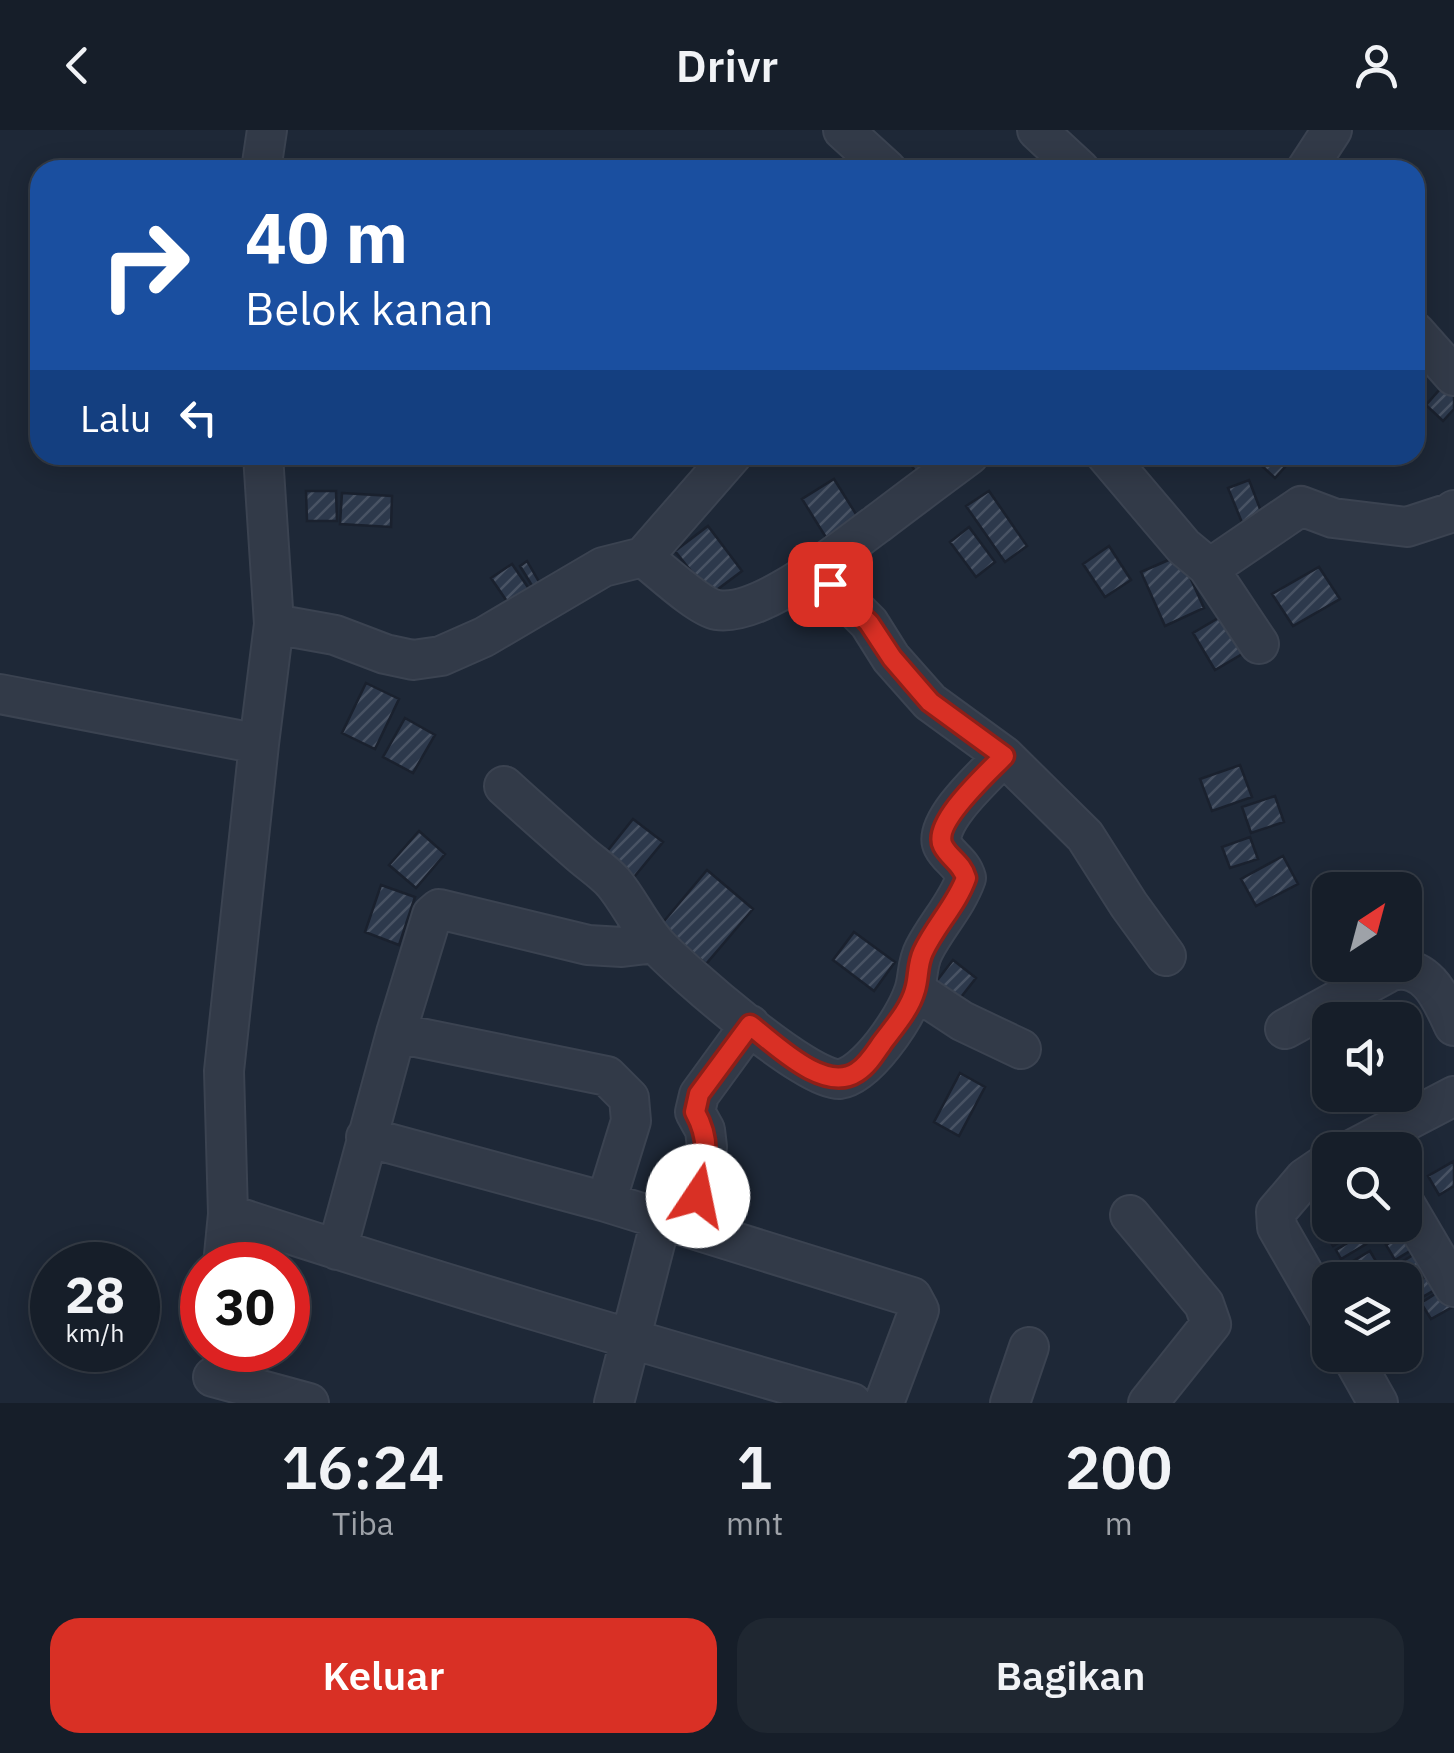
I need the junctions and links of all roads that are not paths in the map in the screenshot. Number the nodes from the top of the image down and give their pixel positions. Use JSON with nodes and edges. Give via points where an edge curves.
{"nodes":[{"id":1,"x":267,"y":130,"type":"edge"},
{"id":2,"x":843,"y":130,"type":"edge"},
{"id":3,"x":1037,"y":130,"type":"edge"},
{"id":4,"x":1332,"y":130,"type":"edge"},
{"id":5,"x":262,"y":160,"type":"edge"},
{"id":6,"x":876,"y":160,"type":"edge"},
{"id":7,"x":1069,"y":160,"type":"edge"},
{"id":8,"x":1312,"y":160,"type":"edge"},
{"id":9,"x":1425,"y":343,"type":"edge"},
{"id":10,"x":1454,"y":376,"type":"edge"},
{"id":11,"x":264,"y":465,"type":"edge"},
{"id":12,"x":723,"y":465,"type":"edge"},
{"id":13,"x":955,"y":465,"type":"edge"},
{"id":14,"x":1114,"y":465,"type":"edge"},
{"id":15,"x":1454,"y":510,"type":"edge"},
{"id":16,"x":643,"y":557,"type":"junction"},
{"id":17,"x":1207,"y":566,"type":"junction"},
{"id":18,"x":815,"y":569,"type":"junction"},
{"id":19,"x":274,"y":624,"type":"junction"},
{"id":20,"x":1259,"y":644,"type":"dead end"},
{"id":21,"x":0,"y":694,"type":"edge"},
{"id":22,"x":258,"y":744,"type":"junction"},
{"id":23,"x":1004,"y":756,"type":"junction"},
{"id":24,"x":504,"y":786,"type":"dead end"},
{"id":25,"x":655,"y":942,"type":"junction"},
{"id":26,"x":1166,"y":956,"type":"dead end"},
{"id":27,"x":915,"y":990,"type":"junction"},
{"id":28,"x":750,"y":1025,"type":"junction"},
{"id":29,"x":1454,"y":1026,"type":"edge"},
{"id":30,"x":1284,"y":1029,"type":"dead end"},
{"id":31,"x":396,"y":1033,"type":"junction"},
{"id":32,"x":1021,"y":1049,"type":"dead end"},
{"id":33,"x":1454,"y":1096,"type":"edge"},
{"id":34,"x":1390,"y":1132,"type":"edge"},
{"id":35,"x":366,"y":1137,"type":"junction"},
{"id":36,"x":1312,"y":1173,"type":"edge"},
{"id":37,"x":606,"y":1202,"type":"junction"},
{"id":38,"x":228,"y":1214,"type":"junction"},
{"id":39,"x":1130,"y":1214,"type":"dead end"},
{"id":40,"x":676,"y":1224,"type":"junction"},
{"id":41,"x":1422,"y":1233,"type":"edge"},
{"id":42,"x":225,"y":1242,"type":"edge"},
{"id":43,"x":337,"y":1250,"type":"junction"},
{"id":44,"x":1454,"y":1287,"type":"edge"},
{"id":45,"x":1312,"y":1288,"type":"edge"},
{"id":46,"x":632,"y":1340,"type":"junction"},
{"id":47,"x":1029,"y":1346,"type":"dead end"},
{"id":48,"x":1361,"y":1372,"type":"edge"},
{"id":49,"x":212,"y":1376,"type":"edge"},
{"id":50,"x":309,"y":1403,"type":"edge"},
{"id":51,"x":614,"y":1403,"type":"edge"},
{"id":52,"x":852,"y":1403,"type":"edge"},
{"id":53,"x":884,"y":1403,"type":"edge"},
{"id":54,"x":1010,"y":1403,"type":"edge"},
{"id":55,"x":1148,"y":1403,"type":"edge"},
{"id":56,"x":1378,"y":1403,"type":"edge"}],
"edges":[{"from":1,"to":5,"type":"street"},
{"from":2,"to":6,"type":"street"},
{"from":3,"to":7,"type":"street"},
{"from":4,"to":8,"type":"street"},
{"from":9,"to":10,"type":"street"},
{"from":11,"to":19,"type":"street"},
{"from":12,"to":16,"type":"street"},
{"from":13,"to":18,"type":"street"},
{"from":14,"to":17,"type":"street"},
{"from":15,"to":17,"type":"street","via":[[1407,527],[1333,518],[1301,506]]},
{"from":16,"to":18,"type":"street","via":[[716,610],[756,603]]},
{"from":16,"to":19,"type":"street","via":[[603,567],[440,656],[413,660]]},
{"from":17,"to":20,"type":"street"},
{"from":18,"to":23,"type":"street","via":[[869,623],[930,702]]},
{"from":19,"to":22,"type":"street"},
{"from":21,"to":22,"type":"street"},
{"from":22,"to":38,"type":"street","via":[[224,1071]]},
{"from":23,"to":26,"type":"street","via":[[1085,836]]},
{"from":23,"to":27,"type":"street","via":[[945,823],[940,840],[966,878],[923,952]]},
{"from":24,"to":25,"type":"street","via":[[613,882]]},
{"from":25,"to":28,"type":"street"},
{"from":25,"to":31,"type":"street","via":[[588,946],[439,909]]},
{"from":27,"to":28,"type":"street","via":[[869,1062],[840,1079],[812,1071]]},
{"from":27,"to":32,"type":"street"},
{"from":28,"to":40,"type":"street","via":[[699,1094],[695,1112],[707,1147]]},
{"from":29,"to":30,"type":"street","via":[[1423,976],[1404,968]]},
{"from":31,"to":35,"type":"street"},
{"from":31,"to":37,"type":"street","via":[[607,1076],[629,1098],[631,1121]]},
{"from":33,"to":34,"type":"street"},
{"from":35,"to":37,"type":"street"},
{"from":35,"to":43,"type":"street"},
{"from":36,"to":45,"type":"street","via":[[1276,1212],[1277,1227]]},
{"from":37,"to":40,"type":"street"},
{"from":38,"to":42,"type":"street"},
{"from":38,"to":43,"type":"street"},
{"from":39,"to":55,"type":"street","via":[[1204,1304],[1210,1324]]},
{"from":40,"to":46,"type":"street"},
{"from":40,"to":53,"type":"street","via":[[912,1298],[919,1310]]},
{"from":41,"to":44,"type":"street"},
{"from":43,"to":46,"type":"street"},
{"from":46,"to":51,"type":"street"},
{"from":46,"to":52,"type":"street"},
{"from":47,"to":54,"type":"street"},
{"from":48,"to":56,"type":"street"},
{"from":49,"to":50,"type":"street"}]}
